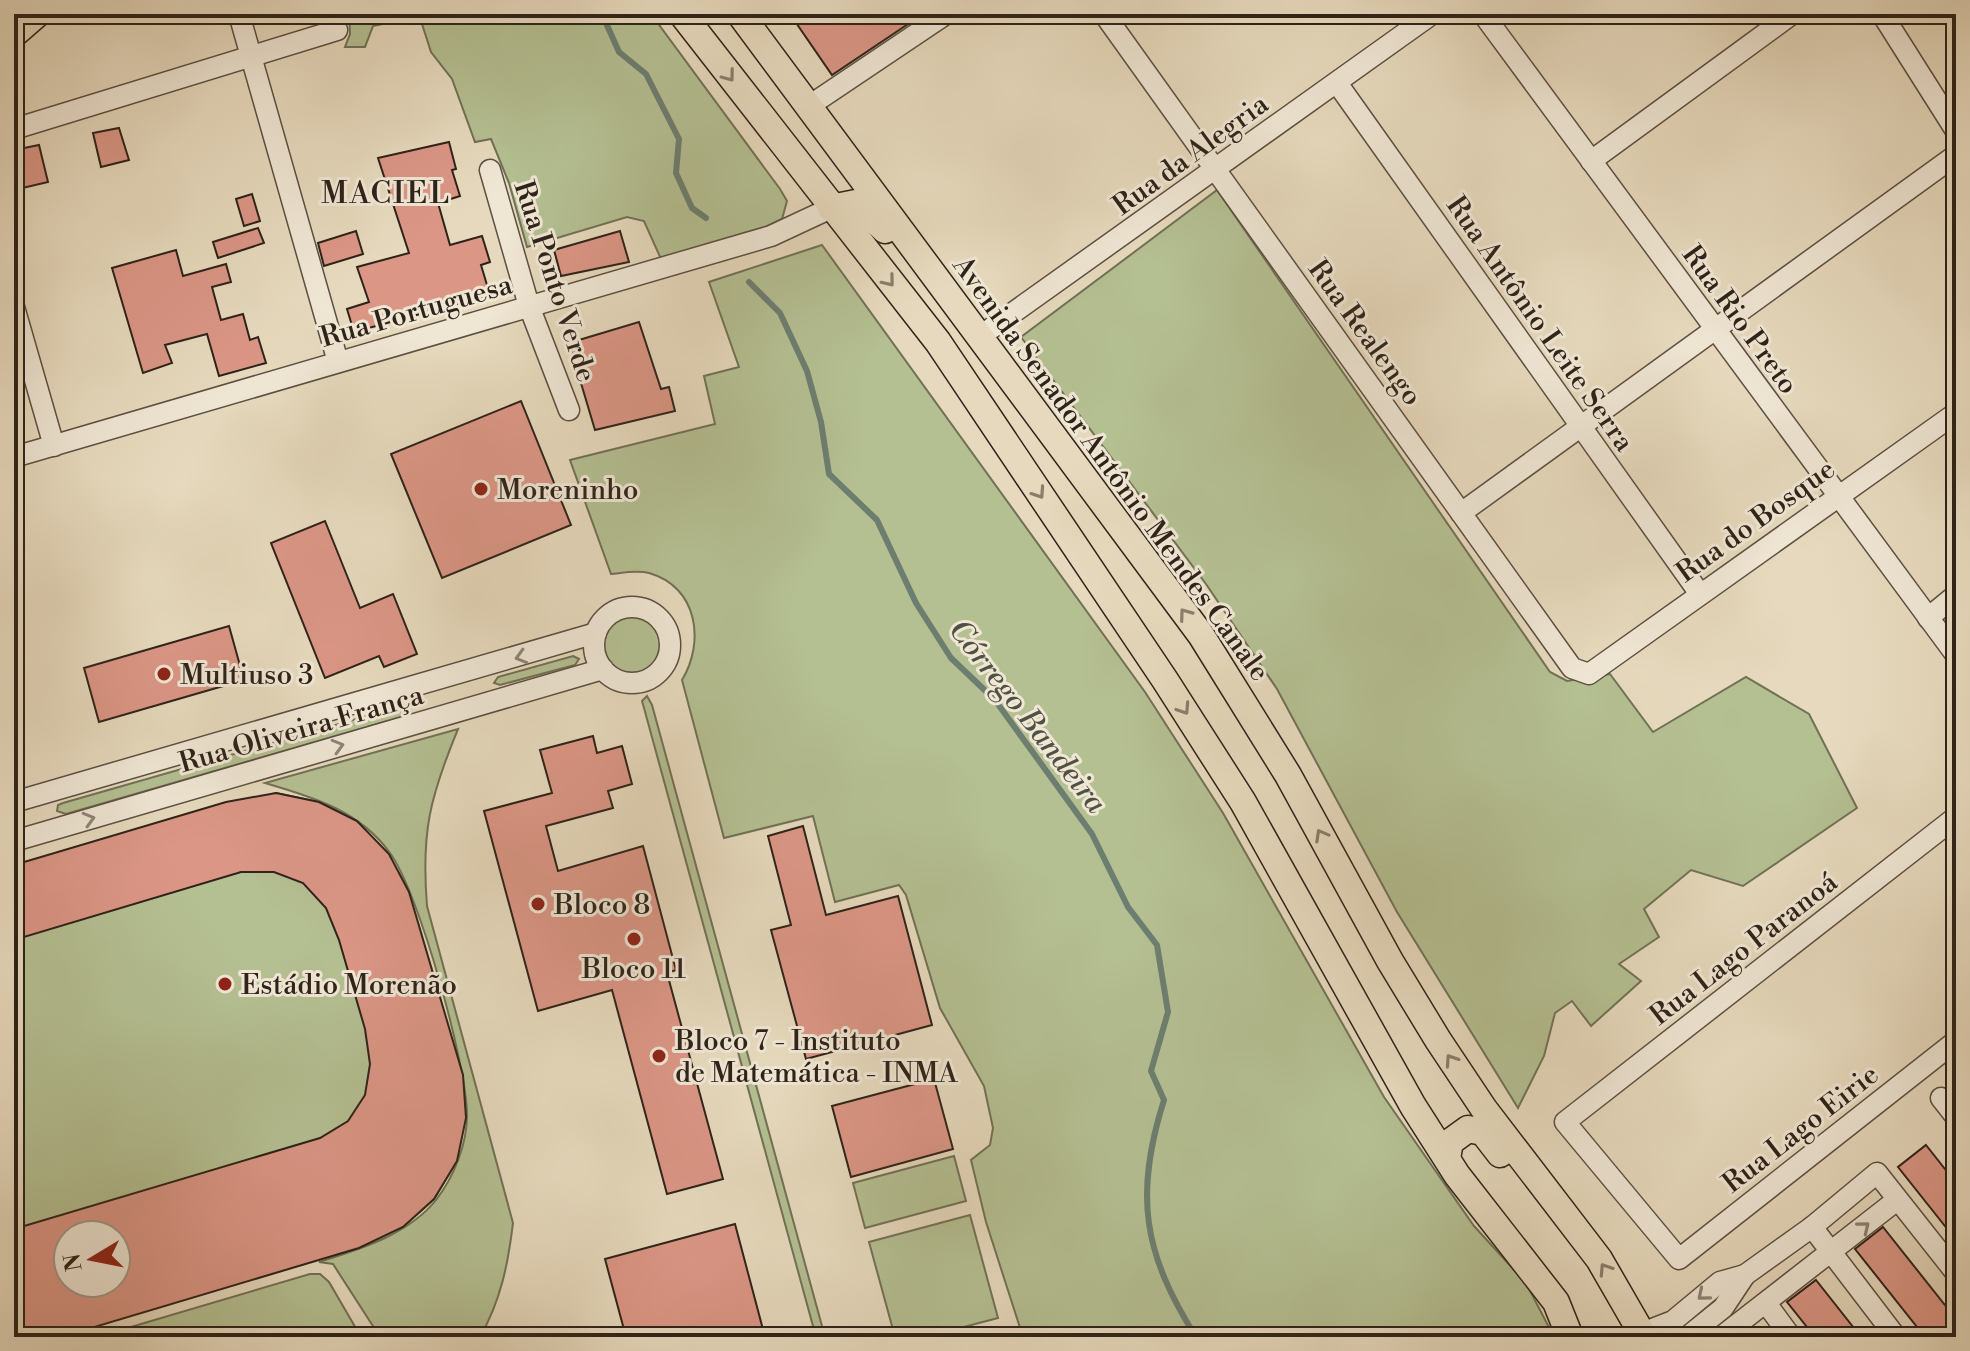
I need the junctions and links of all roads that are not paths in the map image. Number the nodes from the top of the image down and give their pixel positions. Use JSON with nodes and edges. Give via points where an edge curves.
{"nodes":[{"id":1,"x":37,"y":14,"type":"edge"},
{"id":2,"x":239,"y":14,"type":"edge"},
{"id":3,"x":682,"y":14,"type":"edge"},
{"id":4,"x":740,"y":14,"type":"edge"},
{"id":5,"x":946,"y":14,"type":"edge"},
{"id":6,"x":1104,"y":14,"type":"edge"},
{"id":7,"x":1432,"y":14,"type":"edge"},
{"id":8,"x":1483,"y":14,"type":"edge"},
{"id":9,"x":1792,"y":14,"type":"edge"},
{"id":10,"x":1882,"y":14,"type":"edge"},
{"id":11,"x":337,"y":30,"type":"dead end"},
{"id":12,"x":14,"y":34,"type":"edge"},
{"id":13,"x":251,"y":55,"type":"junction"},
{"id":14,"x":1337,"y":83,"type":"junction"},
{"id":15,"x":809,"y":106,"type":"junction"},
{"id":16,"x":14,"y":129,"type":"edge"},
{"id":17,"x":1956,"y":131,"type":"edge"},
{"id":18,"x":1956,"y":155,"type":"edge"},
{"id":19,"x":1591,"y":161,"type":"junction"},
{"id":20,"x":490,"y":170,"type":"dead end"},
{"id":21,"x":1217,"y":171,"type":"junction"},
{"id":22,"x":831,"y":208,"type":"junction"},
{"id":23,"x":917,"y":253,"type":"junction"},
{"id":24,"x":529,"y":306,"type":"junction"},
{"id":25,"x":14,"y":307,"type":"edge"},
{"id":26,"x":1715,"y":330,"type":"junction"},
{"id":27,"x":979,"y":337,"type":"junction"},
{"id":28,"x":938,"y":342,"type":"junction"},
{"id":29,"x":338,"y":362,"type":"junction"},
{"id":30,"x":569,"y":410,"type":"dead end"},
{"id":31,"x":1956,"y":413,"type":"edge"},
{"id":32,"x":1580,"y":426,"type":"junction"},
{"id":33,"x":54,"y":446,"type":"junction"},
{"id":34,"x":14,"y":457,"type":"edge"},
{"id":35,"x":1836,"y":495,"type":"junction"},
{"id":36,"x":1461,"y":513,"type":"junction"},
{"id":37,"x":1700,"y":594,"type":"junction"},
{"id":38,"x":1956,"y":595,"type":"edge"},
{"id":39,"x":1928,"y":618,"type":"junction"},
{"id":40,"x":596,"y":633,"type":"junction"},
{"id":41,"x":1956,"y":655,"type":"edge"},
{"id":42,"x":603,"y":669,"type":"junction"},
{"id":43,"x":471,"y":672,"type":"junction"},
{"id":44,"x":1589,"y":674,"type":"joint"},
{"id":45,"x":482,"y":704,"type":"junction"},
{"id":46,"x":37,"y":796,"type":"junction"},
{"id":47,"x":14,"y":802,"type":"edge"},
{"id":48,"x":1956,"y":817,"type":"edge"},
{"id":49,"x":46,"y":832,"type":"junction"},
{"id":50,"x":14,"y":841,"type":"edge"},
{"id":51,"x":1956,"y":1041,"type":"edge"},
{"id":52,"x":1941,"y":1098,"type":"dead end"},
{"id":53,"x":1956,"y":1117,"type":"edge"},
{"id":54,"x":1447,"y":1158,"type":"junction"},
{"id":55,"x":1535,"y":1178,"type":"junction"},
{"id":56,"x":1897,"y":1200,"type":"junction"},
{"id":57,"x":1812,"y":1227,"type":"junction"},
{"id":58,"x":1831,"y":1254,"type":"junction"},
{"id":59,"x":1679,"y":1259,"type":"joint"},
{"id":60,"x":1956,"y":1273,"type":"edge"},
{"id":61,"x":1745,"y":1275,"type":"junction"},
{"id":62,"x":1766,"y":1303,"type":"junction"},
{"id":63,"x":1643,"y":1335,"type":"edge"},
{"id":64,"x":1570,"y":1337,"type":"edge"},
{"id":65,"x":1687,"y":1337,"type":"edge"},
{"id":66,"x":1721,"y":1337,"type":"edge"},
{"id":67,"x":1791,"y":1337,"type":"edge"},
{"id":68,"x":1896,"y":1337,"type":"edge"}],
"edges":[{"from":1,"to":12,"type":"main road"},
{"from":2,"to":13,"type":"street"},
{"from":3,"to":22,"type":"main road","one_way":true},
{"from":4,"to":15,"type":"main road","name":"Avenida Senador Antônio Mendes Canale"},
{"from":5,"to":15,"type":"street"},
{"from":6,"to":21,"type":"street","name":"Rua Realengo"},
{"from":7,"to":14,"type":"street","name":"Rua da Alegria"},
{"from":8,"to":19,"type":"street","name":"Rua Rio Preto"},
{"from":9,"to":19,"type":"street"},
{"from":10,"to":17,"type":"street"},
{"from":11,"to":13,"type":"street"},
{"from":13,"to":16,"type":"street"},
{"from":13,"to":29,"type":"street"},
{"from":14,"to":21,"type":"street","name":"Rua da Alegria"},
{"from":14,"to":32,"type":"street","name":"Rua Antônio Leite Serra"},
{"from":15,"to":23,"type":"main road","name":"Avenida Senador Antônio Mendes Canale"},
{"from":18,"to":26,"type":"street"},
{"from":19,"to":26,"type":"street","name":"Rua Rio Preto"},
{"from":20,"to":24,"type":"street","name":"Rua Ponto Verde"},
{"from":21,"to":27,"type":"street","name":"Rua da Alegria"},
{"from":21,"to":36,"type":"street","name":"Rua Realengo"},
{"from":22,"to":23,"type":"main road","via":[[856,203]]},
{"from":22,"to":24,"type":"street","name":"Rua Portuguesa","via":[[771,236]]},
{"from":22,"to":28,"type":"main road","one_way":true},
{"from":23,"to":27,"type":"main road","name":"Avenida Senador Antônio Mendes Canale"},
{"from":24,"to":29,"type":"street","name":"Rua Portuguesa"},
{"from":24,"to":30,"type":"street","name":"Rua Ponto Verde"},
{"from":25,"to":33,"type":"street"},
{"from":26,"to":32,"type":"street"},
{"from":26,"to":35,"type":"street","name":"Rua Rio Preto"},
{"from":27,"to":28,"type":"main road","via":[[955,351]]},
{"from":55,"to":27,"type":"main road","name":"Avenida Senador Antônio Mendes Canale","one_way":true,"via":[[1438,1040],[1288,775],[1201,635]]},
{"from":28,"to":54,"type":"main road","one_way":true,"via":[[1243,802]]},
{"from":29,"to":33,"type":"street","name":"Rua Portuguesa"},
{"from":31,"to":35,"type":"street","name":"Rua do Bosque"},
{"from":32,"to":36,"type":"street"},
{"from":32,"to":37,"type":"street","name":"Rua Antônio Leite Serra"},
{"from":33,"to":34,"type":"street","name":"Rua Portuguesa"},
{"from":35,"to":37,"type":"street","name":"Rua do Bosque"},
{"from":35,"to":39,"type":"street","name":"Rua Rio Preto"},
{"from":36,"to":44,"type":"street","name":"Rua Realengo","via":[[1572,668]]},
{"from":37,"to":44,"type":"street","name":"Rua do Bosque"},
{"from":38,"to":39,"type":"street"},
{"from":39,"to":41,"type":"street","name":"Rua Rio Preto"},
{"from":40,"to":42,"type":"street","via":[[596,656]]},
{"from":40,"to":42,"type":"street","via":[[609,614],[632,606],[655,614],[669,633],[668,658],[653,676],[631,683]]},
{"from":40,"to":43,"type":"street","name":"Rua Oliveira França","one_way":true},
{"from":42,"to":45,"type":"street","name":"Rua Oliveira França"},
{"from":43,"to":45,"type":"street"},
{"from":43,"to":46,"type":"street","name":"Rua Oliveira França"},
{"from":49,"to":45,"type":"street","name":"Rua Oliveira França","one_way":true},
{"from":46,"to":47,"type":"street","name":"Rua Oliveira França"},
{"from":46,"to":49,"type":"street"},
{"from":48,"to":59,"type":"street","name":"Rua Lago Paranoá","via":[[1565,1122]]},
{"from":49,"to":50,"type":"street","name":"Rua Oliveira França"},
{"from":51,"to":59,"type":"street","name":"Rua Lago Eirie"},
{"from":52,"to":53,"type":"street"},
{"from":54,"to":55,"type":"main road","via":[[1455,1136],[1476,1128],[1508,1164]]},
{"from":54,"to":64,"type":"main road","via":[[1556,1302]]},
{"from":63,"to":55,"type":"main road","name":"Avenida Senador Antônio Mendes Canale","one_way":true,"via":[[1599,1259]]},
{"from":56,"to":57,"type":"street","via":[[1877,1173]]},
{"from":58,"to":56,"type":"street","one_way":true},
{"from":56,"to":60,"type":"street"},
{"from":57,"to":58,"type":"street"},
{"from":57,"to":61,"type":"street"},
{"from":58,"to":62,"type":"street"},
{"from":58,"to":68,"type":"street"},
{"from":61,"to":63,"type":"street","one_way":true,"via":[[1720,1282],[1673,1321]]},
{"from":61,"to":65,"type":"street","via":[[1723,1308]]},
{"from":62,"to":66,"type":"street"},
{"from":62,"to":67,"type":"street"}]}
